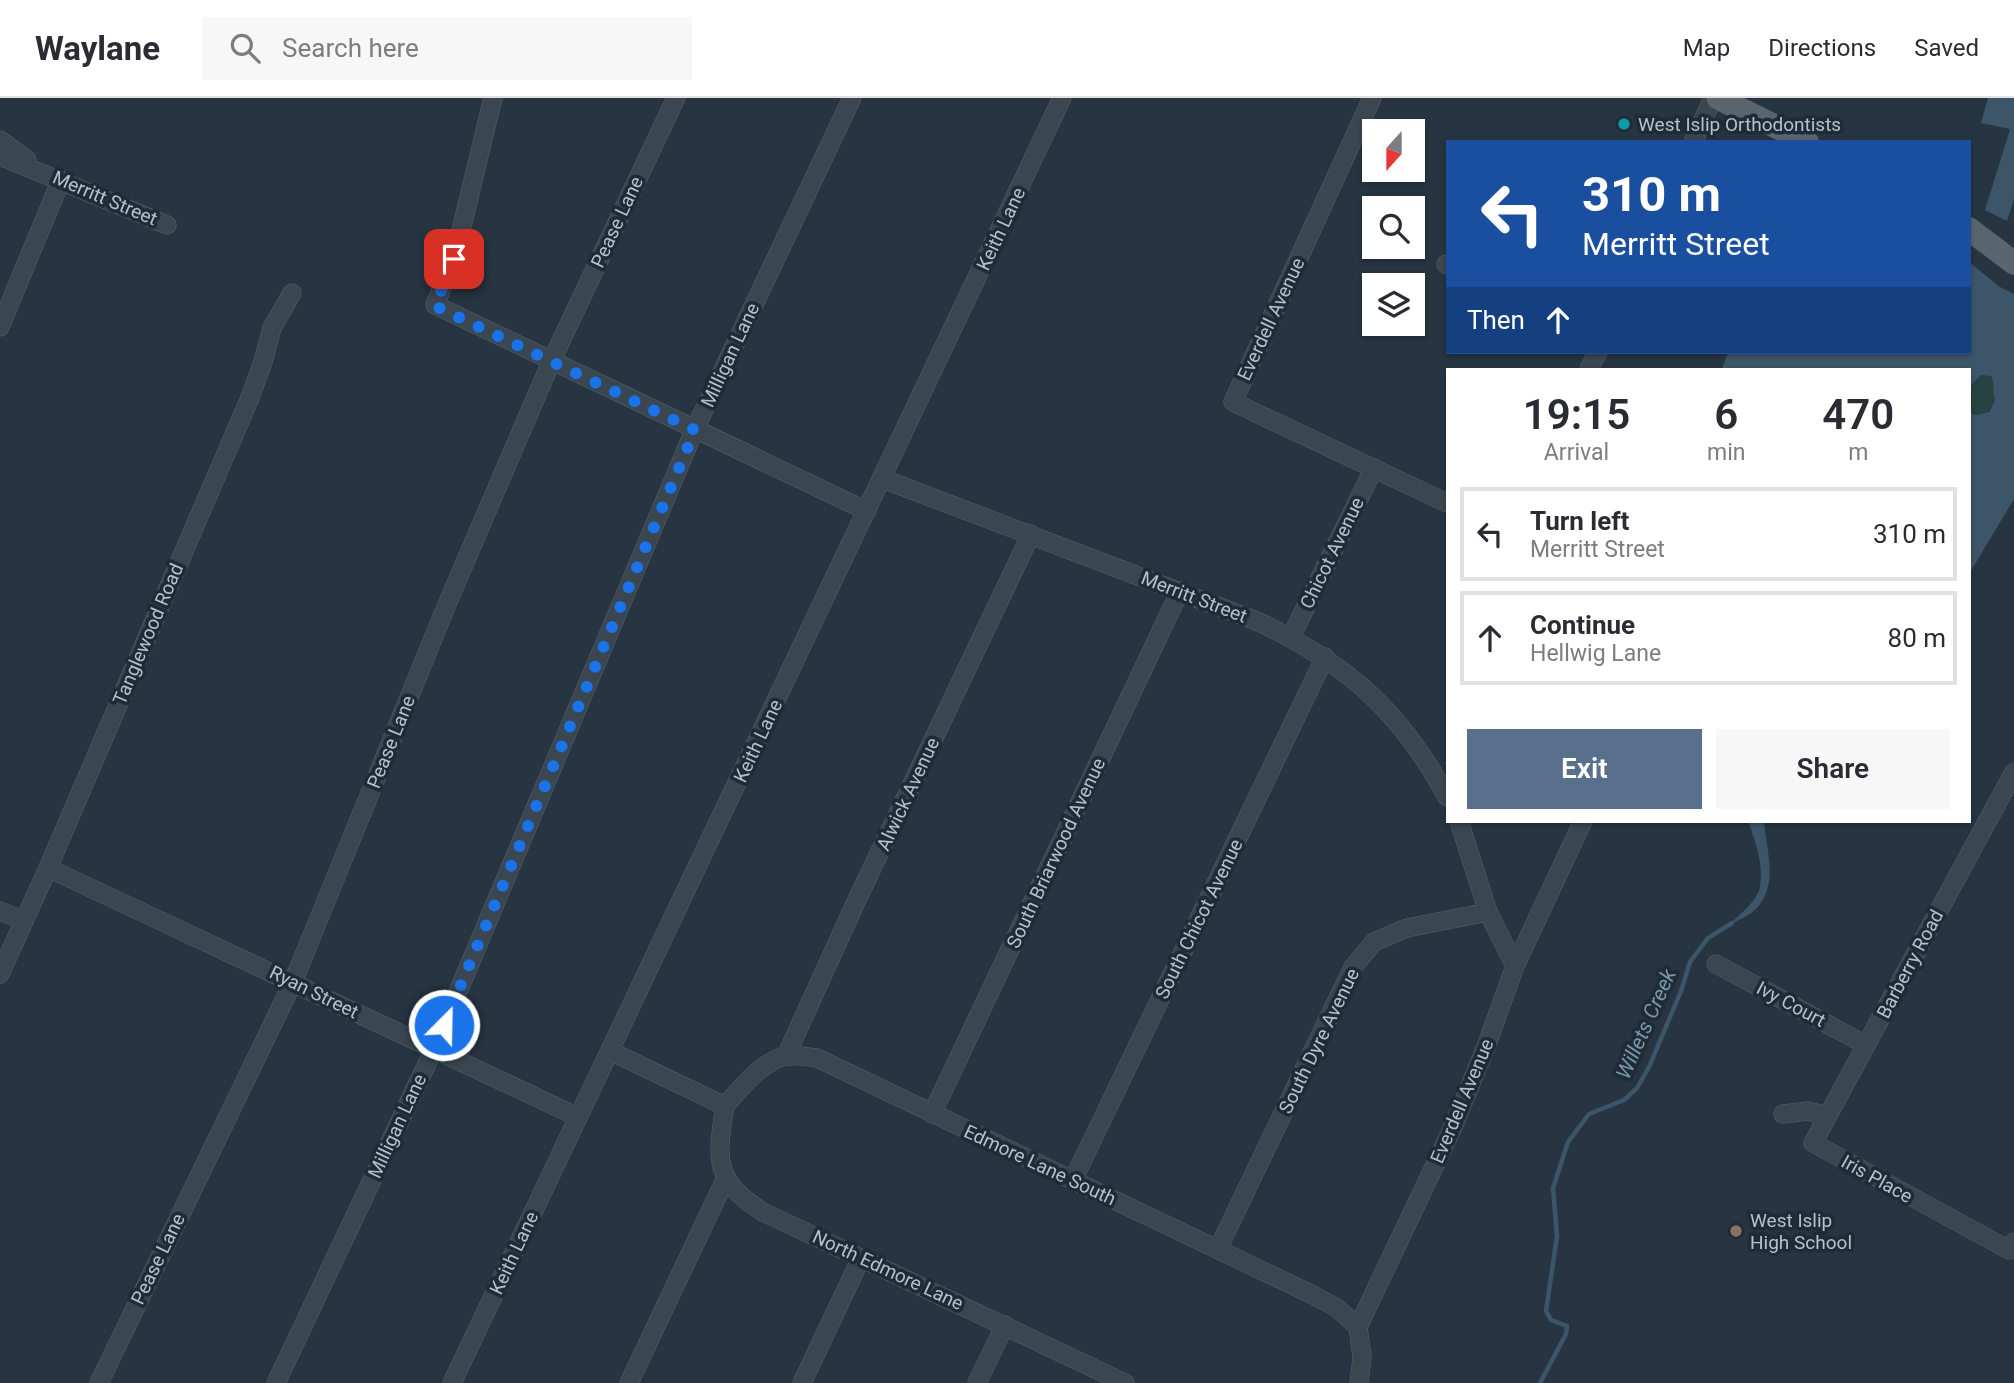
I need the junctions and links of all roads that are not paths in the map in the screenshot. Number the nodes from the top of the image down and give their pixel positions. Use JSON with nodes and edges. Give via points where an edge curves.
{"nodes":[{"id":1,"x":493,"y":98,"type":"edge"},
{"id":2,"x":676,"y":98,"type":"edge"},
{"id":3,"x":852,"y":98,"type":"edge"},
{"id":4,"x":1062,"y":98,"type":"edge"},
{"id":5,"x":1373,"y":98,"type":"edge"},
{"id":6,"x":1715,"y":98,"type":"edge"},
{"id":7,"x":0,"y":140,"type":"edge"},
{"id":8,"x":1694,"y":140,"type":"edge"},
{"id":9,"x":1803,"y":140,"type":"edge"},
{"id":10,"x":0,"y":156,"type":"edge"},
{"id":11,"x":44,"y":172,"type":"junction"},
{"id":12,"x":61,"y":180,"type":"junction"},
{"id":13,"x":167,"y":225,"type":"dead end"},
{"id":14,"x":1971,"y":231,"type":"edge"},
{"id":15,"x":2014,"y":263,"type":"edge"},
{"id":16,"x":292,"y":293,"type":"dead end"},
{"id":17,"x":0,"y":327,"type":"edge"},
{"id":18,"x":551,"y":362,"type":"junction"},
{"id":19,"x":695,"y":430,"type":"junction"},
{"id":20,"x":1374,"y":468,"type":"junction"},
{"id":21,"x":883,"y":479,"type":"junction"},
{"id":22,"x":1446,"y":503,"type":"edge"},
{"id":23,"x":867,"y":511,"type":"junction"},
{"id":24,"x":1031,"y":534,"type":"junction"},
{"id":25,"x":1180,"y":591,"type":"junction"},
{"id":26,"x":1291,"y":637,"type":"junction"},
{"id":27,"x":1325,"y":657,"type":"junction"},
{"id":28,"x":2014,"y":772,"type":"edge"},
{"id":29,"x":1446,"y":795,"type":"edge"},
{"id":30,"x":1460,"y":823,"type":"edge"},
{"id":31,"x":1582,"y":823,"type":"edge"},
{"id":32,"x":48,"y":868,"type":"junction"},
{"id":33,"x":0,"y":911,"type":"edge"},
{"id":34,"x":1488,"y":912,"type":"junction"},
{"id":35,"x":23,"y":920,"type":"junction"},
{"id":36,"x":1717,"y":964,"type":"dead end"},
{"id":37,"x":1515,"y":966,"type":"junction"},
{"id":38,"x":0,"y":974,"type":"edge"},
{"id":39,"x":293,"y":982,"type":"junction"},
{"id":40,"x":1866,"y":1045,"type":"junction"},
{"id":41,"x":434,"y":1049,"type":"junction"},
{"id":42,"x":610,"y":1051,"type":"junction"},
{"id":43,"x":786,"y":1056,"type":"junction"},
{"id":44,"x":725,"y":1106,"type":"junction"},
{"id":45,"x":932,"y":1114,"type":"junction"},
{"id":46,"x":1783,"y":1114,"type":"dead end"},
{"id":47,"x":1828,"y":1116,"type":"junction"},
{"id":48,"x":578,"y":1117,"type":"junction"},
{"id":49,"x":725,"y":1180,"type":"junction"},
{"id":50,"x":1073,"y":1180,"type":"junction"},
{"id":51,"x":2012,"y":1246,"type":"edge"},
{"id":52,"x":1219,"y":1249,"type":"junction"},
{"id":53,"x":861,"y":1258,"type":"junction"},
{"id":54,"x":1005,"y":1325,"type":"junction"},
{"id":55,"x":1357,"y":1327,"type":"junction"},
{"id":56,"x":99,"y":1383,"type":"edge"},
{"id":57,"x":276,"y":1383,"type":"edge"},
{"id":58,"x":452,"y":1383,"type":"edge"},
{"id":59,"x":629,"y":1383,"type":"edge"},
{"id":60,"x":802,"y":1383,"type":"edge"},
{"id":61,"x":977,"y":1383,"type":"edge"},
{"id":62,"x":1125,"y":1383,"type":"edge"},
{"id":63,"x":1359,"y":1383,"type":"edge"}],
"edges":[{"from":1,"to":18,"type":"street","via":[[454,259],[435,306]]},
{"from":2,"to":18,"type":"street","name":"Pease Lane"},
{"from":3,"to":19,"type":"street","name":"Milligan Lane"},
{"from":4,"to":21,"type":"street","name":"Keith Lane"},
{"from":5,"to":20,"type":"street","name":"Everdell Avenue","via":[[1233,402]]},
{"from":6,"to":8,"type":"street"},
{"from":6,"to":9,"type":"main road"},
{"from":7,"to":11,"type":"street","name":"Merritt Street"},
{"from":10,"to":11,"type":"street","name":"Merritt Street"},
{"from":11,"to":12,"type":"street","name":"Merritt Street"},
{"from":12,"to":13,"type":"street","name":"Merritt Street"},
{"from":12,"to":17,"type":"street"},
{"from":14,"to":15,"type":"main road"},
{"from":16,"to":32,"type":"street","name":"Tanglewood Road","via":[[272,328],[249,400]]},
{"from":18,"to":19,"type":"street"},
{"from":18,"to":39,"type":"street","name":"Pease Lane"},
{"from":19,"to":23,"type":"street"},
{"from":19,"to":41,"type":"street","name":"Milligan Lane"},
{"from":20,"to":22,"type":"street","name":"Everdell Avenue"},
{"from":20,"to":26,"type":"street","name":"Chicot Avenue"},
{"from":21,"to":23,"type":"street","name":"Keith Lane"},
{"from":21,"to":24,"type":"street","name":"Merritt Street"},
{"from":23,"to":42,"type":"street","name":"Keith Lane"},
{"from":24,"to":25,"type":"street","name":"Merritt Street"},
{"from":24,"to":43,"type":"street","name":"Alwick Avenue"},
{"from":25,"to":26,"type":"street","name":"Merritt Street"},
{"from":25,"to":45,"type":"street","name":"South Briarwood Avenue"},
{"from":26,"to":27,"type":"street","name":"Merritt Street"},
{"from":27,"to":29,"type":"street","name":"Merritt Street","via":[[1387,710],[1412,740]]},
{"from":27,"to":50,"type":"street","name":"South Chicot Avenue"},
{"from":28,"to":40,"type":"street","name":"Barberry Road"},
{"from":30,"to":34,"type":"street"},
{"from":31,"to":37,"type":"street","name":"Everdell Avenue"},
{"from":32,"to":35,"type":"street","name":"Tanglewood Road"},
{"from":32,"to":39,"type":"street","name":"Ryan Street"},
{"from":33,"to":35,"type":"street"},
{"from":34,"to":37,"type":"street"},
{"from":34,"to":52,"type":"street","name":"South Dyre Avenue","via":[[1407,928],[1374,942],[1353,967]]},
{"from":35,"to":38,"type":"street","name":"Tanglewood Road"},
{"from":36,"to":40,"type":"street","name":"Ivy Court"},
{"from":37,"to":55,"type":"street","name":"Everdell Avenue","via":[[1454,1125]]},
{"from":39,"to":41,"type":"street","name":"Ryan Street"},
{"from":39,"to":56,"type":"street","name":"Pease Lane"},
{"from":40,"to":47,"type":"street","name":"Barberry Road"},
{"from":41,"to":48,"type":"street","name":"Ryan Street"},
{"from":41,"to":57,"type":"street","name":"Milligan Lane"},
{"from":42,"to":44,"type":"street"},
{"from":42,"to":48,"type":"street","name":"Keith Lane"},
{"from":43,"to":44,"type":"street","via":[[751,1077]]},
{"from":43,"to":45,"type":"street","name":"Edmore Lane South","via":[[817,1058]]},
{"from":44,"to":49,"type":"street","via":[[720,1137]]},
{"from":45,"to":50,"type":"street","name":"Edmore Lane South"},
{"from":46,"to":47,"type":"street","via":[[1808,1111]]},
{"from":47,"to":51,"type":"street","name":"Iris Place","via":[[1814,1143]]},
{"from":48,"to":58,"type":"street","name":"Keith Lane"},
{"from":49,"to":53,"type":"street","name":"North Edmore Lane","via":[[740,1198],[763,1212]]},
{"from":49,"to":59,"type":"street"},
{"from":50,"to":52,"type":"street","name":"Edmore Lane South"},
{"from":52,"to":55,"type":"street","name":"Edmore Lane South","via":[[1337,1308]]},
{"from":53,"to":54,"type":"street","name":"North Edmore Lane"},
{"from":53,"to":60,"type":"street"},
{"from":54,"to":61,"type":"street"},
{"from":54,"to":62,"type":"street","name":"North Edmore Lane"},
{"from":55,"to":63,"type":"street","via":[[1362,1357]]}]}
